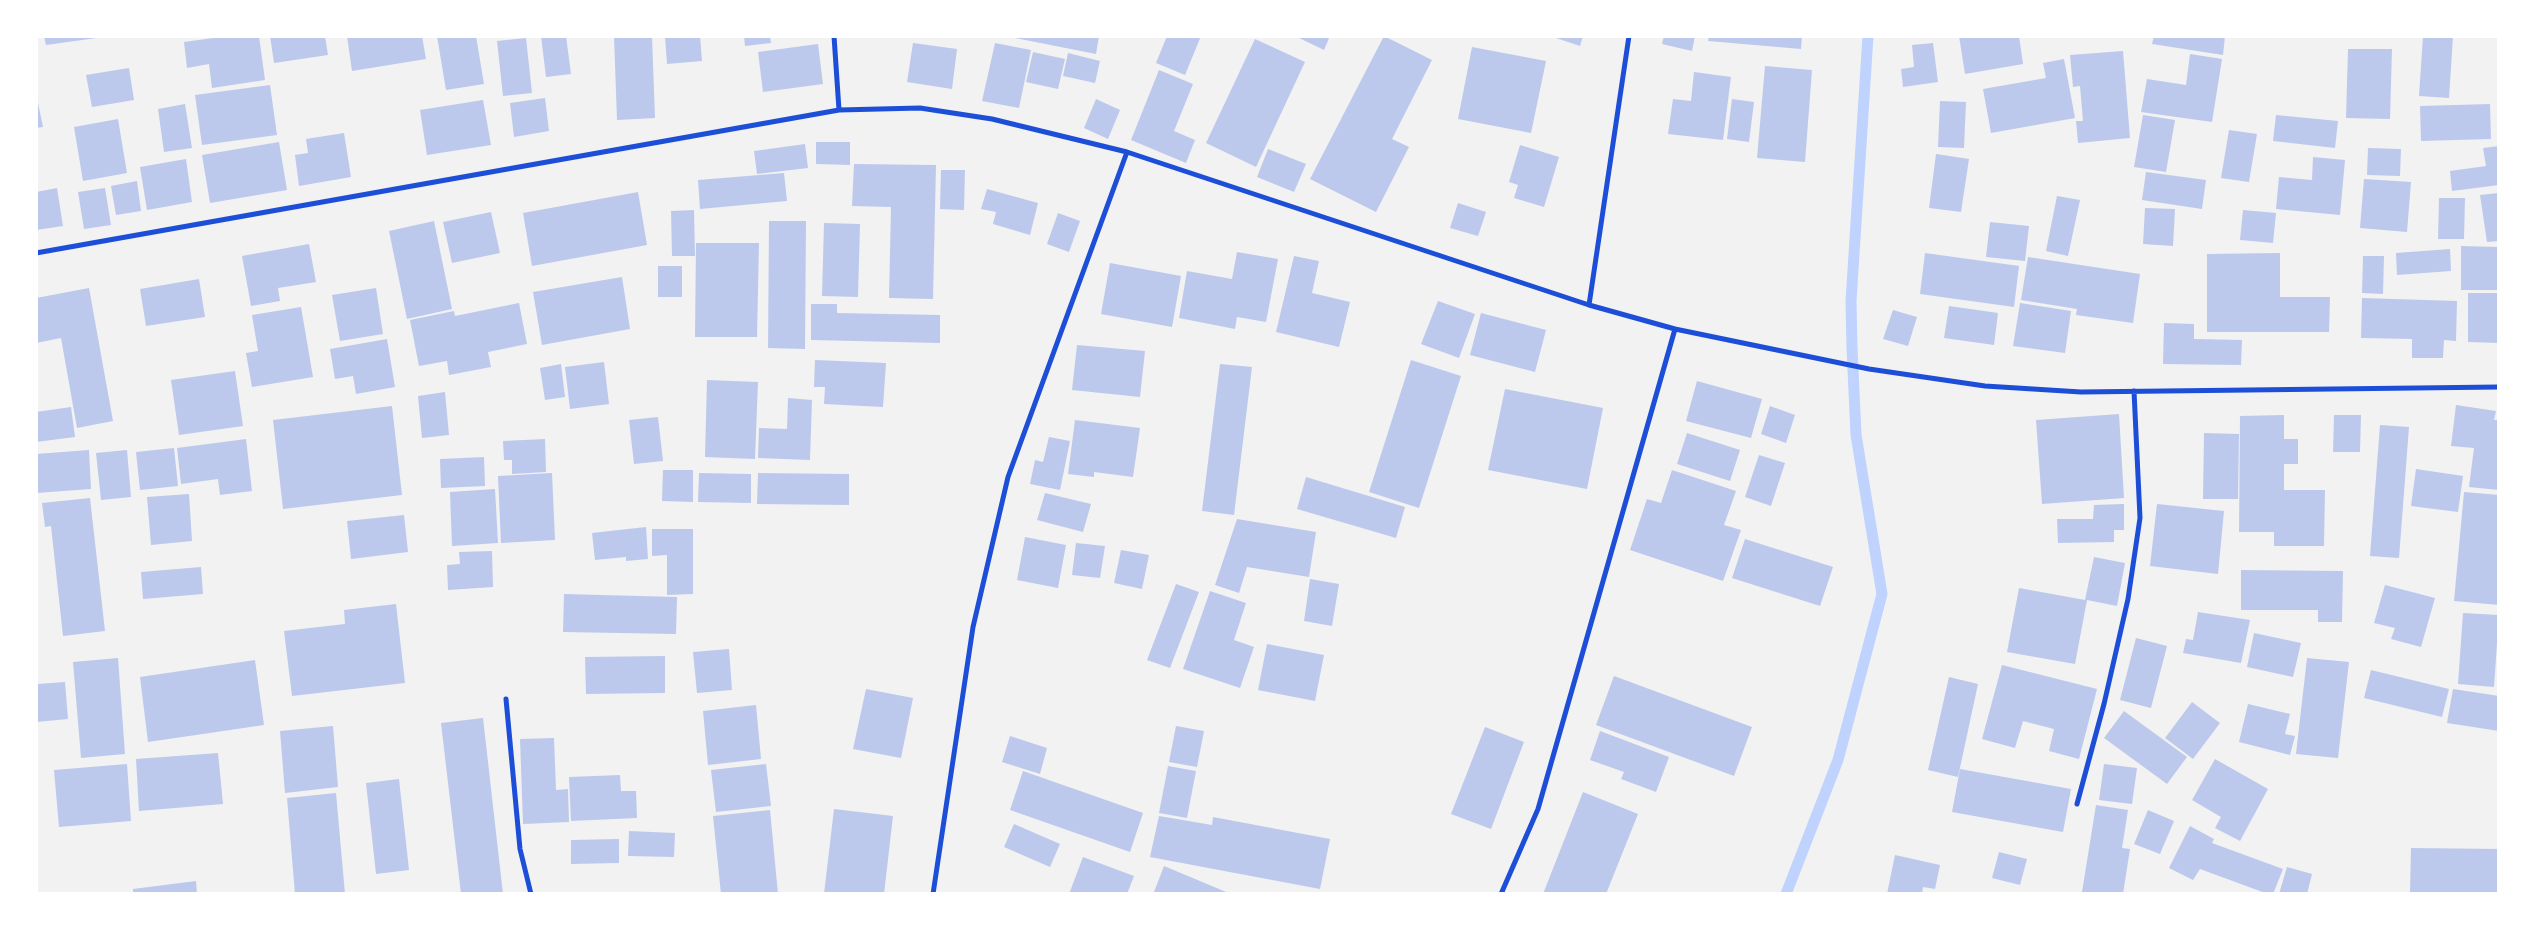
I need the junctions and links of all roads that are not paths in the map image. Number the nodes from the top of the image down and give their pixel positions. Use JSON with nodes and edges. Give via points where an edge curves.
{"nodes":[{"id":1,"x":834,"y":36,"type":"edge"},
{"id":2,"x":1630,"y":36,"type":"edge"},
{"id":3,"x":839,"y":110,"type":"junction"},
{"id":4,"x":1127,"y":152,"type":"junction"},
{"id":5,"x":36,"y":253,"type":"edge"},
{"id":6,"x":1589,"y":305,"type":"junction"},
{"id":7,"x":1676,"y":329,"type":"junction"},
{"id":8,"x":2499,"y":386,"type":"edge"},
{"id":9,"x":2134,"y":392,"type":"junction"},
{"id":10,"x":506,"y":699,"type":"dead end"},
{"id":11,"x":2077,"y":804,"type":"dead end"},
{"id":12,"x":531,"y":894,"type":"edge"},
{"id":13,"x":933,"y":894,"type":"edge"},
{"id":14,"x":1501,"y":894,"type":"edge"}],
"edges":[{"from":1,"to":3,"type":"street"},
{"from":2,"to":6,"type":"street"},
{"from":3,"to":4,"type":"street","via":[[929,109],[992,119]]},
{"from":3,"to":5,"type":"street"},
{"from":4,"to":6,"type":"street"},
{"from":4,"to":13,"type":"street","via":[[1008,478],[973,627]]},
{"from":6,"to":7,"type":"street"},
{"from":7,"to":9,"type":"street","via":[[1836,364],[1985,386]]},
{"from":7,"to":14,"type":"street","via":[[1538,809]]},
{"from":8,"to":9,"type":"street"},
{"from":9,"to":11,"type":"street","via":[[2140,518],[2128,599]]},
{"from":10,"to":12,"type":"street","via":[[520,848]]}]}
